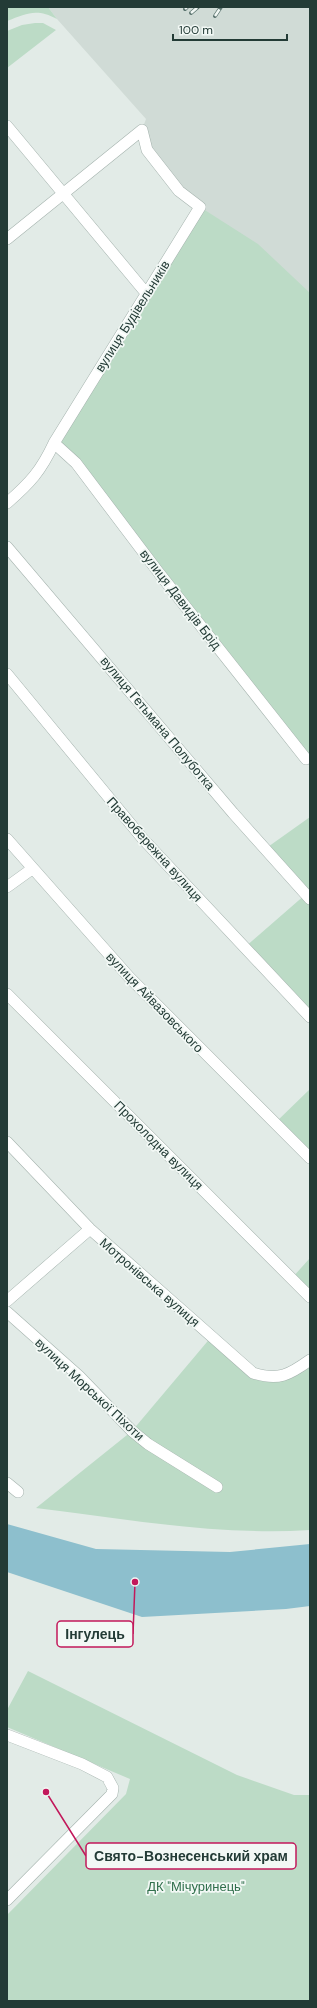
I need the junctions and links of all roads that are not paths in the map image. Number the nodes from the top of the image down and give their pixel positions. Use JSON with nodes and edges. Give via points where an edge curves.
{"nodes":[{"id":1,"x":7,"y":126,"type":"edge"},
{"id":2,"x":63,"y":192,"type":"junction"},
{"id":3,"x":7,"y":239,"type":"edge"},
{"id":4,"x":146,"y":293,"type":"junction"},
{"id":5,"x":54,"y":443,"type":"junction"},
{"id":6,"x":7,"y":503,"type":"edge"},
{"id":7,"x":7,"y":547,"type":"edge"},
{"id":8,"x":7,"y":674,"type":"edge"},
{"id":9,"x":306,"y":758,"type":"dead end"},
{"id":10,"x":7,"y":839,"type":"edge"},
{"id":11,"x":32,"y":869,"type":"junction"},
{"id":12,"x":7,"y":887,"type":"edge"},
{"id":13,"x":310,"y":898,"type":"edge"},
{"id":14,"x":7,"y":994,"type":"edge"},
{"id":15,"x":310,"y":1017,"type":"edge"},
{"id":16,"x":7,"y":1142,"type":"edge"},
{"id":17,"x":310,"y":1158,"type":"edge"},
{"id":18,"x":90,"y":1229,"type":"junction"},
{"id":19,"x":310,"y":1297,"type":"edge"},
{"id":20,"x":7,"y":1301,"type":"edge"},
{"id":21,"x":7,"y":1312,"type":"edge"},
{"id":22,"x":310,"y":1360,"type":"edge"},
{"id":23,"x":7,"y":1483,"type":"edge"},
{"id":24,"x":217,"y":1487,"type":"dead end"},
{"id":25,"x":18,"y":1492,"type":"dead end"},
{"id":26,"x":7,"y":1735,"type":"edge"},
{"id":27,"x":7,"y":1900,"type":"edge"}],
"edges":[{"from":1,"to":2,"type":"street"},
{"from":2,"to":3,"type":"street"},
{"from":2,"to":4,"type":"street"},
{"from":2,"to":4,"type":"street","name":"вулиця Будівельників","via":[[142,130],[147,150],[179,191],[200,207]]},
{"from":4,"to":5,"type":"street","name":"вулиця Будівельників"},
{"from":5,"to":6,"type":"street","name":"вулиця Будівельників","via":[[32,481]]},
{"from":5,"to":9,"type":"street","name":"вулиця Давидів Брід","via":[[76,463],[159,573]]},
{"from":7,"to":13,"type":"street","name":"вулиця Гетьмана Полуботка","via":[[233,813]]},
{"from":8,"to":15,"type":"street","name":"Правобережна вулиця","via":[[143,839]]},
{"from":10,"to":11,"type":"street","name":"вулиця Айвазовського"},
{"from":11,"to":12,"type":"street"},
{"from":11,"to":17,"type":"street","name":"вулиця Айвазовського","via":[[129,978]]},
{"from":14,"to":19,"type":"street","name":"Прохолодна вулиця"},
{"from":16,"to":18,"type":"street","name":"Мотронівська вулиця"},
{"from":18,"to":20,"type":"street"},
{"from":18,"to":22,"type":"street","name":"Мотронівська вулиця","via":[[253,1373],[267,1378],[277,1378],[291,1373]]},
{"from":21,"to":24,"type":"street","name":"вулиця Морської Піхоти","via":[[79,1376],[132,1431],[148,1444]]},
{"from":23,"to":25,"type":"street"},
{"from":26,"to":27,"type":"street","via":[[82,1764],[107,1777],[114,1788],[112,1794]]}]}
